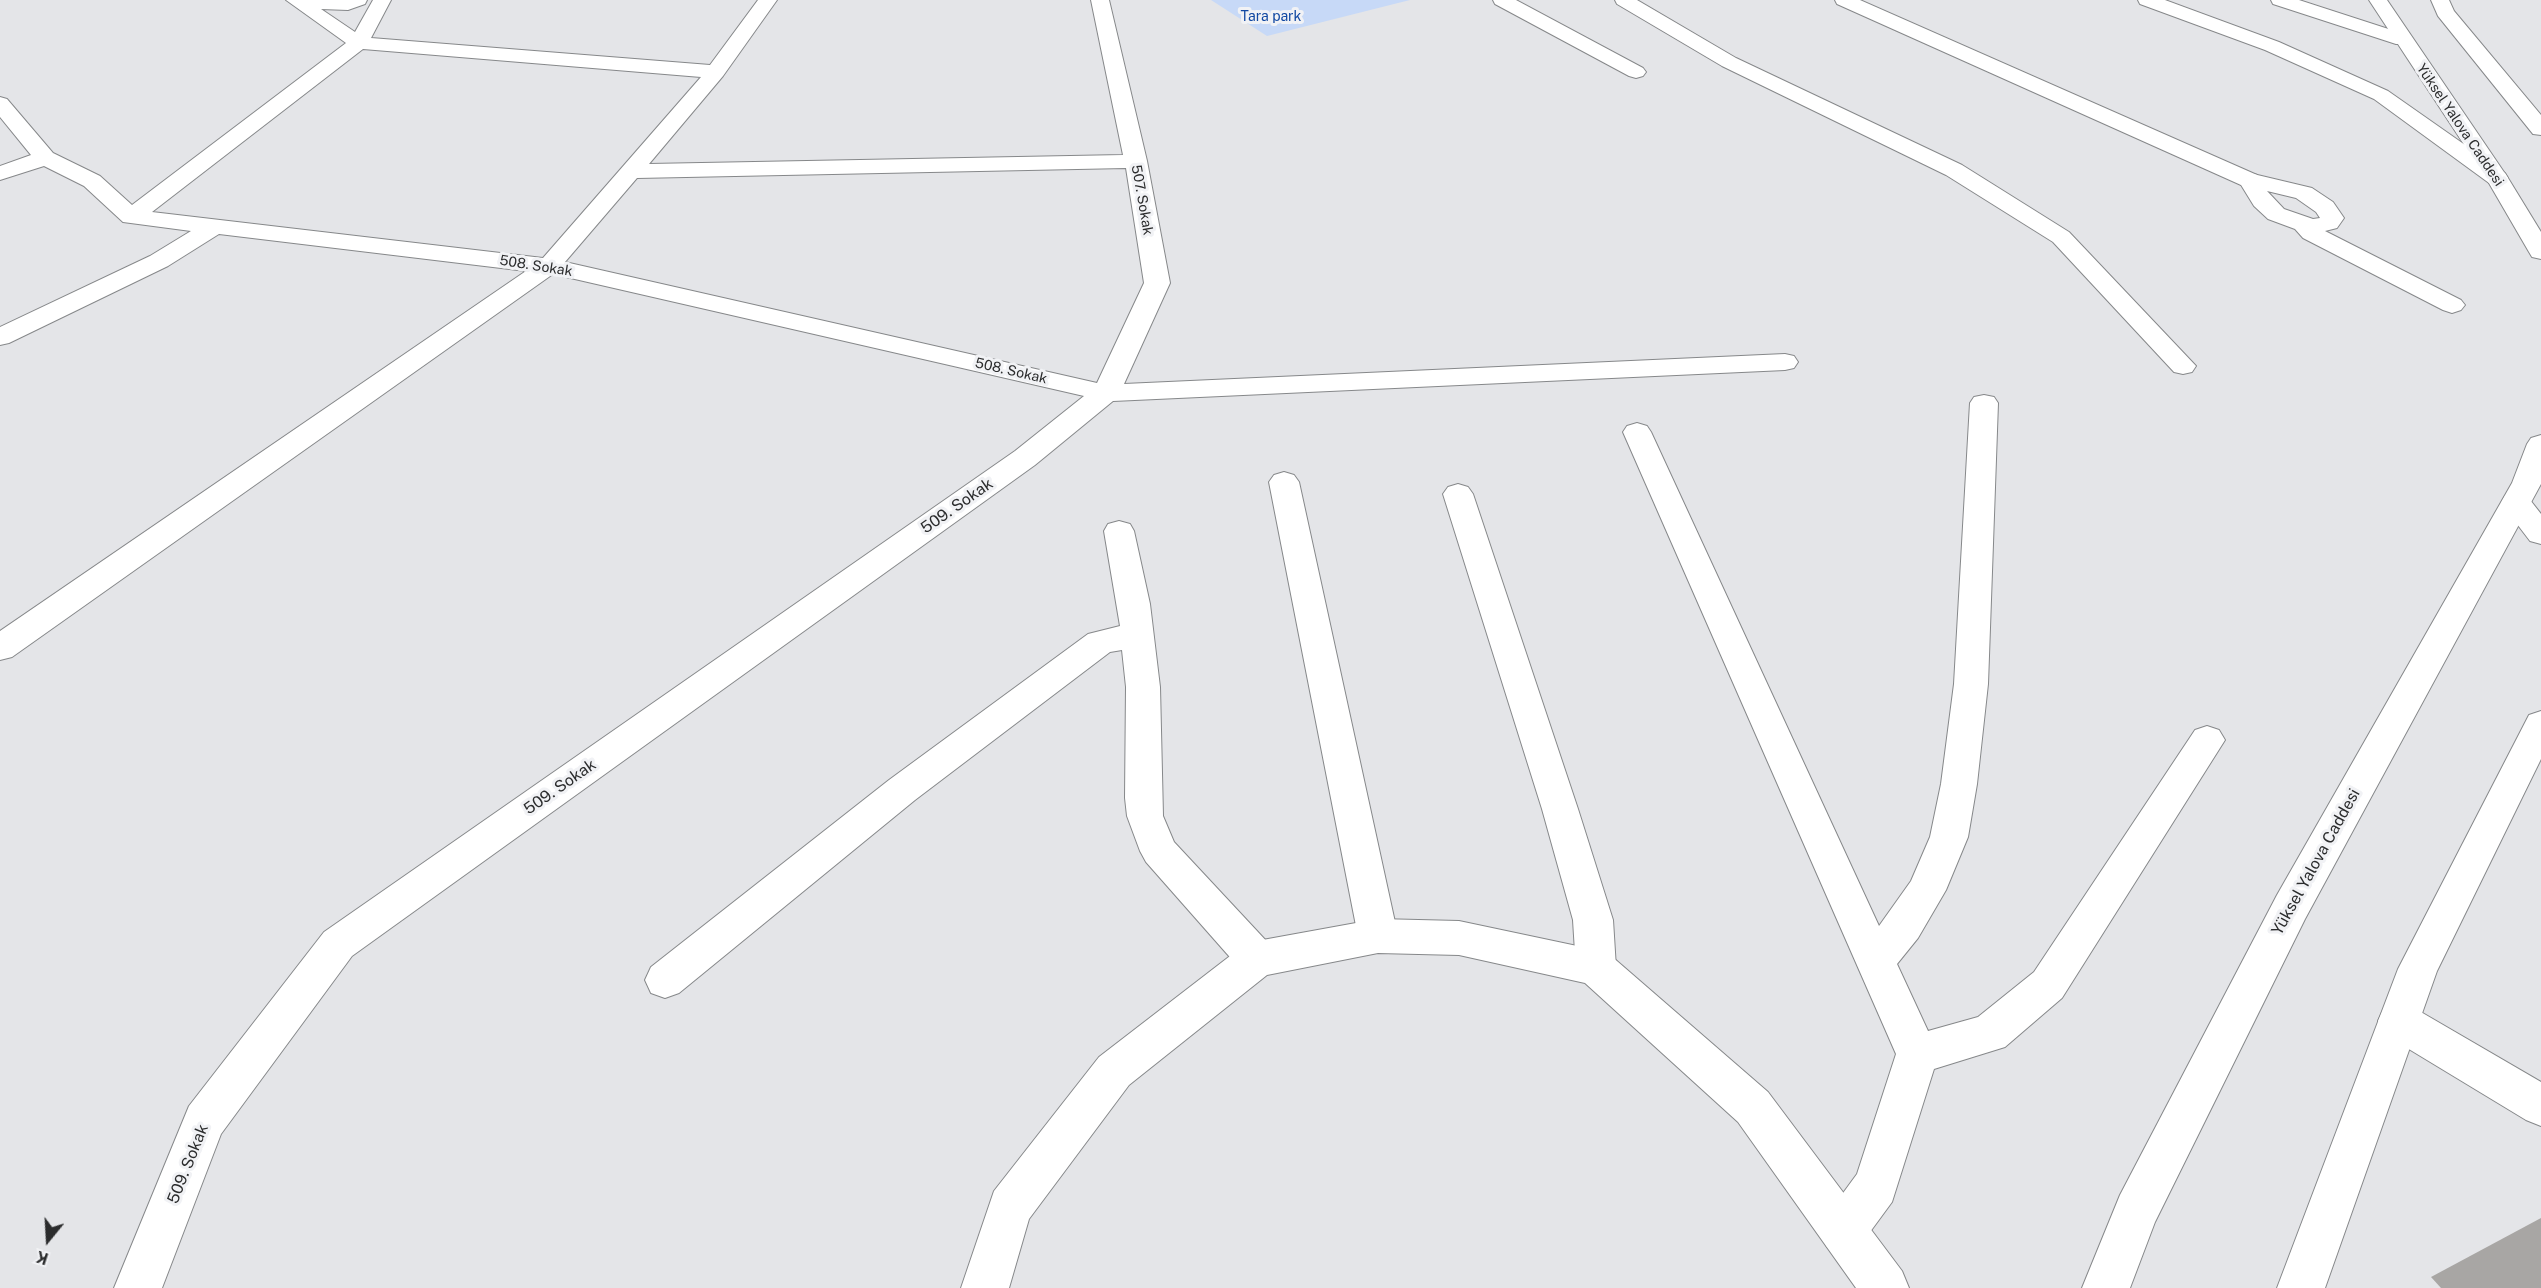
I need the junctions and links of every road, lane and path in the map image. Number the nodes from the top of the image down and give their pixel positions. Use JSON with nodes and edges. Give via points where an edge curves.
{"nodes":[{"id":1,"x":295,"y":0,"type":"edge"},
{"id":2,"x":303,"y":0,"type":"edge"},
{"id":3,"x":358,"y":0,"type":"edge"},
{"id":4,"x":382,"y":0,"type":"edge"},
{"id":5,"x":768,"y":0,"type":"edge"},
{"id":6,"x":1100,"y":0,"type":"edge"},
{"id":7,"x":1502,"y":0,"type":"edge"},
{"id":8,"x":1624,"y":0,"type":"edge"},
{"id":9,"x":1844,"y":0,"type":"edge"},
{"id":10,"x":2147,"y":0,"type":"edge"},
{"id":11,"x":2280,"y":0,"type":"edge"},
{"id":12,"x":2378,"y":0,"type":"edge"},
{"id":13,"x":2440,"y":0,"type":"edge"},
{"id":14,"x":2403,"y":40,"type":"junction"},
{"id":15,"x":359,"y":43,"type":"junction"},
{"id":16,"x":716,"y":72,"type":"junction"},
{"id":17,"x":1636,"y":72,"type":"dead end"},
{"id":18,"x":0,"y":103,"type":"edge"},
{"id":19,"x":2541,"y":129,"type":"edge"},
{"id":20,"x":45,"y":158,"type":"junction"},
{"id":21,"x":1136,"y":161,"type":"junction"},
{"id":22,"x":629,"y":171,"type":"junction"},
{"id":23,"x":0,"y":173,"type":"edge"},
{"id":24,"x":2496,"y":178,"type":"junction"},
{"id":25,"x":131,"y":217,"type":"junction"},
{"id":26,"x":214,"y":227,"type":"junction"},
{"id":27,"x":2541,"y":252,"type":"edge"},
{"id":28,"x":549,"y":266,"type":"junction"},
{"id":29,"x":2452,"y":305,"type":"dead end"},
{"id":30,"x":0,"y":338,"type":"edge"},
{"id":31,"x":1785,"y":362,"type":"dead end"},
{"id":32,"x":2183,"y":366,"type":"dead end"},
{"id":33,"x":1107,"y":393,"type":"junction"},
{"id":34,"x":1984,"y":403,"type":"dead end"},
{"id":35,"x":1637,"y":432,"type":"dead end"},
{"id":36,"x":2541,"y":444,"type":"edge"},
{"id":37,"x":1284,"y":482,"type":"dead end"},
{"id":38,"x":2528,"y":490,"type":"edge"},
{"id":39,"x":1458,"y":494,"type":"dead end"},
{"id":40,"x":1119,"y":531,"type":"dead end"},
{"id":41,"x":2541,"y":534,"type":"edge"},
{"id":42,"x":1137,"y":634,"type":"junction"},
{"id":43,"x":0,"y":648,"type":"edge"},
{"id":44,"x":2541,"y":724,"type":"edge"},
{"id":45,"x":2207,"y":740,"type":"dead end"},
{"id":46,"x":1378,"y":936,"type":"junction"},
{"id":47,"x":1257,"y":959,"type":"junction"},
{"id":48,"x":1875,"y":960,"type":"junction"},
{"id":49,"x":1596,"y":968,"type":"junction"},
{"id":50,"x":665,"y":980,"type":"dead end"},
{"id":51,"x":2399,"y":1021,"type":"junction"},
{"id":52,"x":1917,"y":1054,"type":"junction"},
{"id":53,"x":2541,"y":1105,"type":"edge"},
{"id":54,"x":1843,"y":1231,"type":"junction"},
{"id":55,"x":138,"y":1288,"type":"edge"},
{"id":56,"x":985,"y":1288,"type":"edge"},
{"id":57,"x":1885,"y":1288,"type":"edge"},
{"id":58,"x":2106,"y":1288,"type":"edge"},
{"id":59,"x":2301,"y":1288,"type":"edge"}],
"edges":[{"from":1,"to":15,"type":"street"},
{"from":2,"to":3,"type":"street","via":[[330,4]]},
{"from":4,"to":15,"type":"street"},
{"from":5,"to":16,"type":"street"},
{"from":6,"to":21,"type":"street","name":"507. Sokak"},
{"from":7,"to":17,"type":"street"},
{"from":8,"to":32,"type":"street","via":[[1728,62],[1954,170],[2061,237]]},
{"from":9,"to":29,"type":"street","via":[[2249,180],[2256,195],[2276,214],[2304,224],[2311,233]]},
{"from":10,"to":24,"type":"street","via":[[2272,46],[2381,95]]},
{"from":11,"to":14,"type":"street"},
{"from":12,"to":14,"type":"street","name":"Yüksel Yalova Caddesi"},
{"from":13,"to":19,"type":"street","via":[[2445,12]]},
{"from":14,"to":24,"type":"street","name":"Yüksel Yalova Caddesi"},
{"from":15,"to":16,"type":"street"},
{"from":15,"to":25,"type":"street"},
{"from":16,"to":22,"type":"street"},
{"from":18,"to":20,"type":"street"},
{"from":20,"to":23,"type":"street"},
{"from":20,"to":25,"type":"street","via":[[92,182]]},
{"from":21,"to":22,"type":"street"},
{"from":21,"to":33,"type":"street","name":"507. Sokak","via":[[1157,283]]},
{"from":22,"to":28,"type":"street"},
{"from":24,"to":27,"type":"street","name":"Yüksel Yalova Caddesi"},
{"from":25,"to":26,"type":"street","name":"508. Sokak"},
{"from":26,"to":28,"type":"street","name":"508. Sokak"},
{"from":26,"to":30,"type":"street","via":[[159,261]]},
{"from":28,"to":33,"type":"street","name":"508. Sokak"},
{"from":28,"to":43,"type":"street"},
{"from":31,"to":33,"type":"street","name":"508. Sokak"},
{"from":33,"to":55,"type":"street","name":"509. Sokak","via":[[1025,459],[338,944],[204,1121]]},
{"from":34,"to":48,"type":"street","via":[[1971,684],[1949,837],[1927,890],[1904,926]]},
{"from":35,"to":48,"type":"street"},
{"from":36,"to":38,"type":"street","name":"Yüksel Yalova Caddesi"},
{"from":37,"to":46,"type":"street"},
{"from":38,"to":41,"type":"street"},
{"from":38,"to":58,"type":"street","name":"Yüksel Yalova Caddesi","via":[[2291,907],[2136,1210]]},
{"from":39,"to":49,"type":"street","via":[[1593,920]]},
{"from":40,"to":42,"type":"street"},
{"from":42,"to":47,"type":"street","via":[[1143,687],[1143,798],[1151,834],[1159,851]]},
{"from":42,"to":50,"type":"street","via":[[1100,643],[902,790]]},
{"from":44,"to":51,"type":"street","via":[[2418,969]]},
{"from":45,"to":52,"type":"street","via":[[2048,985],[1990,1033]]},
{"from":46,"to":47,"type":"street"},
{"from":46,"to":49,"type":"street","via":[[1459,938]]},
{"from":47,"to":56,"type":"street","via":[[1114,1071],[1010,1207]]},
{"from":48,"to":52,"type":"street"},
{"from":49,"to":54,"type":"street","via":[[1753,1107]]},
{"from":51,"to":53,"type":"street"},
{"from":51,"to":59,"type":"street"},
{"from":52,"to":54,"type":"street","via":[[1876,1186]]},
{"from":54,"to":57,"type":"street"}]}
